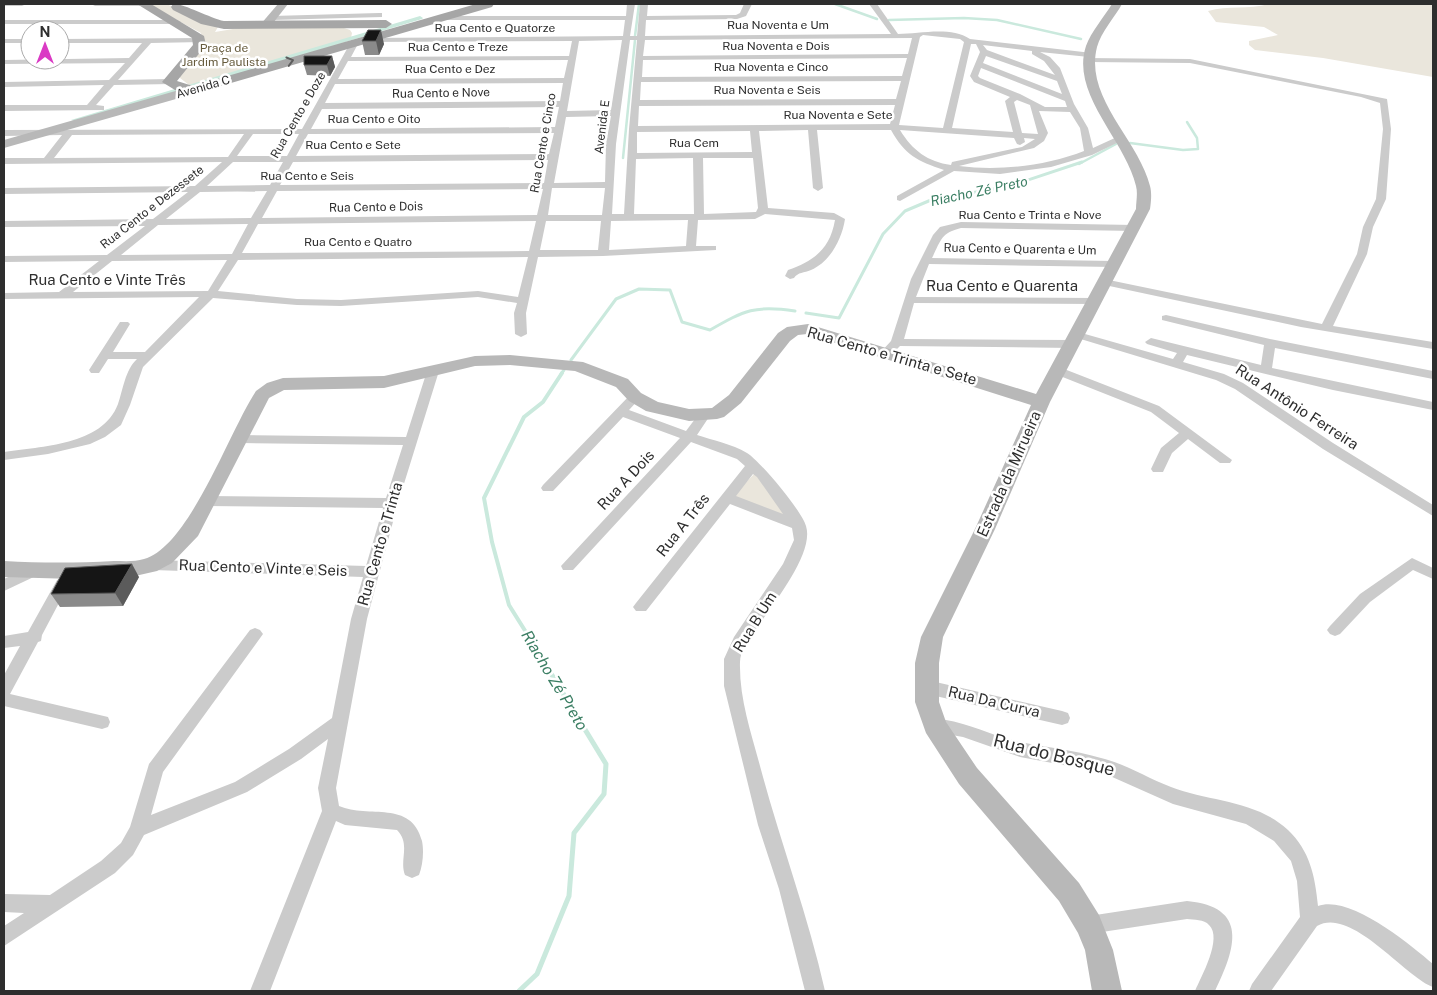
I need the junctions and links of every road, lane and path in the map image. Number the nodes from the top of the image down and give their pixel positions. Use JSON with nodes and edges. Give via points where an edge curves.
{"nodes":[{"id":1,"x":4,"y":4,"type":"edge"},
{"id":2,"x":22,"y":4,"type":"edge"},
{"id":3,"x":95,"y":4,"type":"edge"},
{"id":4,"x":144,"y":4,"type":"edge"},
{"id":5,"x":171,"y":4,"type":"edge"},
{"id":6,"x":283,"y":4,"type":"edge"},
{"id":7,"x":459,"y":4,"type":"edge"},
{"id":8,"x":488,"y":4,"type":"edge"},
{"id":9,"x":631,"y":4,"type":"edge"},
{"id":10,"x":644,"y":4,"type":"edge"},
{"id":11,"x":748,"y":4,"type":"edge"},
{"id":12,"x":872,"y":4,"type":"edge"},
{"id":13,"x":358,"y":6,"type":"dead end"},
{"id":14,"x":1112,"y":6,"type":"edge"},
{"id":15,"x":438,"y":18,"type":"junction"},
{"id":16,"x":629,"y":18,"type":"junction"},
{"id":17,"x":643,"y":18,"type":"junction"},
{"id":18,"x":328,"y":21,"type":"junction"},
{"id":19,"x":4,"y":22,"type":"edge"},
{"id":20,"x":177,"y":22,"type":"junction"},
{"id":21,"x":269,"y":22,"type":"junction"},
{"id":22,"x":238,"y":26,"type":"junction"},
{"id":23,"x":361,"y":34,"type":"junction"},
{"id":24,"x":896,"y":36,"type":"junction"},
{"id":25,"x":916,"y":36,"type":"junction"},
{"id":26,"x":641,"y":37,"type":"junction"},
{"id":27,"x":576,"y":38,"type":"junction"},
{"id":28,"x":627,"y":38,"type":"junction"},
{"id":29,"x":148,"y":40,"type":"junction"},
{"id":30,"x":4,"y":41,"type":"edge"},
{"id":31,"x":20,"y":41,"type":"edge"},
{"id":32,"x":70,"y":41,"type":"edge"},
{"id":33,"x":973,"y":42,"type":"junction"},
{"id":34,"x":200,"y":43,"type":"junction"},
{"id":35,"x":1030,"y":50,"type":"junction"},
{"id":36,"x":984,"y":52,"type":"junction"},
{"id":37,"x":912,"y":56,"type":"junction"},
{"id":38,"x":572,"y":58,"type":"junction"},
{"id":39,"x":639,"y":58,"type":"junction"},
{"id":40,"x":1088,"y":58,"type":"junction"},
{"id":41,"x":344,"y":59,"type":"junction"},
{"id":42,"x":70,"y":60,"type":"edge"},
{"id":43,"x":130,"y":60,"type":"junction"},
{"id":44,"x":20,"y":61,"type":"edge"},
{"id":45,"x":4,"y":62,"type":"edge"},
{"id":46,"x":980,"y":65,"type":"junction"},
{"id":47,"x":20,"y":69,"type":"edge"},
{"id":48,"x":906,"y":78,"type":"junction"},
{"id":49,"x":567,"y":80,"type":"junction"},
{"id":50,"x":637,"y":80,"type":"junction"},
{"id":51,"x":1060,"y":80,"type":"junction"},
{"id":52,"x":333,"y":82,"type":"junction"},
{"id":53,"x":113,"y":83,"type":"junction"},
{"id":54,"x":5,"y":84,"type":"edge"},
{"id":55,"x":182,"y":87,"type":"junction"},
{"id":56,"x":1017,"y":96,"type":"junction"},
{"id":57,"x":1067,"y":99,"type":"junction"},
{"id":58,"x":900,"y":102,"type":"junction"},
{"id":59,"x":635,"y":103,"type":"junction"},
{"id":60,"x":1034,"y":104,"type":"junction"},
{"id":61,"x":320,"y":106,"type":"junction"},
{"id":62,"x":4,"y":108,"type":"edge"},
{"id":63,"x":95,"y":108,"type":"junction"},
{"id":64,"x":562,"y":109,"type":"junction"},
{"id":65,"x":1073,"y":109,"type":"junction"},
{"id":66,"x":616,"y":113,"type":"junction"},
{"id":67,"x":812,"y":127,"type":"junction"},
{"id":68,"x":894,"y":127,"type":"junction"},
{"id":69,"x":754,"y":128,"type":"junction"},
{"id":70,"x":558,"y":130,"type":"junction"},
{"id":71,"x":633,"y":130,"type":"junction"},
{"id":72,"x":946,"y":130,"type":"junction"},
{"id":73,"x":251,"y":131,"type":"junction"},
{"id":74,"x":304,"y":132,"type":"junction"},
{"id":75,"x":40,"y":133,"type":"junction"},
{"id":76,"x":70,"y":134,"type":"junction"},
{"id":77,"x":1019,"y":135,"type":"junction"},
{"id":78,"x":5,"y":137,"type":"edge"},
{"id":79,"x":1042,"y":137,"type":"junction"},
{"id":80,"x":1120,"y":139,"type":"junction"},
{"id":81,"x":1018,"y":150,"type":"junction"},
{"id":82,"x":1088,"y":153,"type":"junction"},
{"id":83,"x":757,"y":155,"type":"junction"},
{"id":84,"x":632,"y":156,"type":"junction"},
{"id":85,"x":698,"y":156,"type":"junction"},
{"id":86,"x":553,"y":157,"type":"junction"},
{"id":87,"x":289,"y":158,"type":"junction"},
{"id":88,"x":231,"y":159,"type":"junction"},
{"id":89,"x":47,"y":160,"type":"junction"},
{"id":90,"x":4,"y":161,"type":"edge"},
{"id":91,"x":940,"y":166,"type":"junction"},
{"id":92,"x":950,"y":170,"type":"junction"},
{"id":93,"x":610,"y":185,"type":"junction"},
{"id":94,"x":547,"y":186,"type":"junction"},
{"id":95,"x":198,"y":188,"type":"junction"},
{"id":96,"x":818,"y":188,"type":"dead end"},
{"id":97,"x":272,"y":189,"type":"junction"},
{"id":98,"x":4,"y":191,"type":"edge"},
{"id":99,"x":900,"y":198,"type":"dead end"},
{"id":100,"x":762,"y":211,"type":"junction"},
{"id":101,"x":629,"y":217,"type":"junction"},
{"id":102,"x":696,"y":217,"type":"junction"},
{"id":103,"x":542,"y":218,"type":"junction"},
{"id":104,"x":607,"y":218,"type":"junction"},
{"id":105,"x":157,"y":221,"type":"junction"},
{"id":106,"x":254,"y":221,"type":"junction"},
{"id":107,"x":5,"y":225,"type":"edge"},
{"id":108,"x":1135,"y":228,"type":"junction"},
{"id":109,"x":712,"y":248,"type":"dead end"},
{"id":110,"x":691,"y":249,"type":"junction"},
{"id":111,"x":534,"y":253,"type":"junction"},
{"id":112,"x":603,"y":253,"type":"junction"},
{"id":113,"x":236,"y":255,"type":"junction"},
{"id":114,"x":107,"y":258,"type":"junction"},
{"id":115,"x":4,"y":259,"type":"edge"},
{"id":116,"x":926,"y":261,"type":"junction"},
{"id":117,"x":1114,"y":264,"type":"junction"},
{"id":118,"x":790,"y":276,"type":"dead end"},
{"id":119,"x":1104,"y":282,"type":"junction"},
{"id":120,"x":211,"y":294,"type":"junction"},
{"id":121,"x":4,"y":296,"type":"edge"},
{"id":122,"x":61,"y":296,"type":"junction"},
{"id":123,"x":909,"y":300,"type":"junction"},
{"id":124,"x":522,"y":301,"type":"junction"},
{"id":125,"x":1095,"y":301,"type":"junction"},
{"id":126,"x":1166,"y":318,"type":"dead end"},
{"id":127,"x":124,"y":324,"type":"dead end"},
{"id":128,"x":1326,"y":328,"type":"junction"},
{"id":129,"x":521,"y":334,"type":"dead end"},
{"id":130,"x":1076,"y":340,"type":"junction"},
{"id":131,"x":1151,"y":342,"type":"dead end"},
{"id":132,"x":1270,"y":343,"type":"junction"},
{"id":133,"x":1433,"y":346,"type":"edge"},
{"id":134,"x":892,"y":347,"type":"junction"},
{"id":135,"x":1184,"y":352,"type":"junction"},
{"id":136,"x":106,"y":355,"type":"junction"},
{"id":137,"x":147,"y":356,"type":"junction"},
{"id":138,"x":1176,"y":364,"type":"junction"},
{"id":139,"x":95,"y":370,"type":"dead end"},
{"id":140,"x":433,"y":371,"type":"junction"},
{"id":141,"x":1059,"y":372,"type":"junction"},
{"id":142,"x":1266,"y":372,"type":"junction"},
{"id":143,"x":1433,"y":374,"type":"edge"},
{"id":144,"x":636,"y":397,"type":"junction"},
{"id":145,"x":1041,"y":402,"type":"junction"},
{"id":146,"x":1433,"y":406,"type":"edge"},
{"id":147,"x":622,"y":412,"type":"junction"},
{"id":148,"x":711,"y":414,"type":"junction"},
{"id":149,"x":1188,"y":432,"type":"junction"},
{"id":150,"x":690,"y":435,"type":"junction"},
{"id":151,"x":240,"y":439,"type":"junction"},
{"id":152,"x":410,"y":441,"type":"junction"},
{"id":153,"x":4,"y":456,"type":"edge"},
{"id":154,"x":1225,"y":460,"type":"dead end"},
{"id":155,"x":752,"y":465,"type":"junction"},
{"id":156,"x":1158,"y":469,"type":"dead end"},
{"id":157,"x":548,"y":488,"type":"dead end"},
{"id":158,"x":726,"y":497,"type":"junction"},
{"id":159,"x":207,"y":501,"type":"junction"},
{"id":160,"x":391,"y":502,"type":"junction"},
{"id":161,"x":1433,"y":511,"type":"edge"},
{"id":162,"x":799,"y":526,"type":"junction"},
{"id":163,"x":153,"y":565,"type":"junction"},
{"id":164,"x":568,"y":566,"type":"dead end"},
{"id":165,"x":4,"y":569,"type":"edge"},
{"id":166,"x":35,"y":570,"type":"junction"},
{"id":167,"x":68,"y":572,"type":"junction"},
{"id":168,"x":373,"y":572,"type":"junction"},
{"id":169,"x":1433,"y":574,"type":"edge"},
{"id":170,"x":4,"y":586,"type":"edge"},
{"id":171,"x":641,"y":607,"type":"dead end"},
{"id":172,"x":1335,"y":630,"type":"dead end"},
{"id":173,"x":255,"y":634,"type":"dead end"},
{"id":174,"x":34,"y":637,"type":"junction"},
{"id":175,"x":4,"y":642,"type":"edge"},
{"id":176,"x":927,"y":687,"type":"junction"},
{"id":177,"x":4,"y":689,"type":"edge"},
{"id":178,"x":4,"y":699,"type":"edge"},
{"id":179,"x":1062,"y":718,"type":"dead end"},
{"id":180,"x":340,"y":721,"type":"junction"},
{"id":181,"x":102,"y":722,"type":"dead end"},
{"id":182,"x":935,"y":726,"type":"junction"},
{"id":183,"x":332,"y":810,"type":"junction"},
{"id":184,"x":138,"y":829,"type":"junction"},
{"id":185,"x":412,"y":869,"type":"dead end"},
{"id":186,"x":4,"y":903,"type":"edge"},
{"id":187,"x":50,"y":904,"type":"junction"},
{"id":188,"x":1310,"y":919,"type":"junction"},
{"id":189,"x":1087,"y":922,"type":"junction"},
{"id":190,"x":4,"y":937,"type":"edge"},
{"id":191,"x":1433,"y":977,"type":"edge"},
{"id":192,"x":260,"y":991,"type":"edge"},
{"id":193,"x":815,"y":991,"type":"edge"},
{"id":194,"x":1106,"y":991,"type":"edge"},
{"id":195,"x":1205,"y":991,"type":"edge"},
{"id":196,"x":1259,"y":991,"type":"edge"}],
"edges":[{"from":1,"to":2,"type":"street"},
{"from":3,"to":4,"type":"street"},
{"from":4,"to":20,"type":"main road"},
{"from":5,"to":22,"type":"main road","via":[[214,24]]},
{"from":6,"to":21,"type":"main road"},
{"from":7,"to":23,"type":"main road","name":"Avenida C"},
{"from":8,"to":15,"type":"main road","name":"Avenida C"},
{"from":9,"to":16,"type":"street","name":"Avenida E"},
{"from":10,"to":17,"type":"street"},
{"from":11,"to":17,"type":"street","via":[[743,14],[731,18]]},
{"from":12,"to":24,"type":"street"},
{"from":13,"to":18,"type":"street","via":[[337,11]]},
{"from":14,"to":40,"type":"main road"},
{"from":15,"to":16,"type":"street"},
{"from":15,"to":23,"type":"main road","name":"Avenida C"},
{"from":16,"to":28,"type":"street","name":"Avenida E"},
{"from":17,"to":26,"type":"street"},
{"from":18,"to":21,"type":"main road"},
{"from":18,"to":23,"type":"main road","via":[[346,25]]},
{"from":18,"to":23,"type":"street","via":[[379,15]]},
{"from":19,"to":20,"type":"street"},
{"from":20,"to":34,"type":"main road","via":[[198,36]]},
{"from":21,"to":22,"type":"main road"},
{"from":22,"to":34,"type":"main road"},
{"from":23,"to":27,"type":"street","name":"Rua Cento e Quatorze"},
{"from":23,"to":41,"type":"street","name":"Rua Cento e Doze"},
{"from":55,"to":23,"type":"main road","name":"Avenida C","one_way":true},
{"from":24,"to":25,"type":"street","name":"Rua Noventa e Um"},
{"from":24,"to":26,"type":"street","name":"Rua Noventa e Um"},
{"from":25,"to":33,"type":"street","name":"Rua Noventa e Um","via":[[935,34],[962,37]]},
{"from":25,"to":37,"type":"street"},
{"from":26,"to":28,"type":"street","name":"Rua Noventa e Um"},
{"from":26,"to":39,"type":"street"},
{"from":27,"to":28,"type":"street","name":"Rua Cento e Quatorze"},
{"from":27,"to":38,"type":"street","name":"Rua Cento e Cinco"},
{"from":28,"to":66,"type":"street","name":"Avenida E"},
{"from":29,"to":32,"type":"street"},
{"from":29,"to":34,"type":"street"},
{"from":29,"to":43,"type":"street"},
{"from":30,"to":31,"type":"street"},
{"from":33,"to":35,"type":"street","name":"Rua Noventa e Um"},
{"from":33,"to":36,"type":"street"},
{"from":33,"to":72,"type":"street"},
{"from":34,"to":55,"type":"main road"},
{"from":35,"to":40,"type":"street","name":"Rua Noventa e Um"},
{"from":35,"to":51,"type":"street","via":[[1051,62]]},
{"from":36,"to":46,"type":"street"},
{"from":36,"to":51,"type":"street"},
{"from":37,"to":39,"type":"street","name":"Rua Noventa e Dois"},
{"from":37,"to":48,"type":"street"},
{"from":38,"to":41,"type":"street","name":"Rua Cento e Treze"},
{"from":38,"to":49,"type":"street","name":"Rua Cento e Cinco"},
{"from":39,"to":50,"type":"street"},
{"from":40,"to":80,"type":"main road","name":"Estrada da Mirueira","via":[[1090,77]]},
{"from":40,"to":128,"type":"street","name":"Rua Noventa e Um","via":[[1190,61],[1384,101],[1387,129],[1381,199],[1368,227],[1362,254]]},
{"from":41,"to":52,"type":"street","name":"Rua Cento e Doze"},
{"from":42,"to":43,"type":"street"},
{"from":43,"to":53,"type":"street"},
{"from":44,"to":45,"type":"street"},
{"from":46,"to":56,"type":"street","via":[[975,73],[976,79]]},
{"from":46,"to":57,"type":"street"},
{"from":47,"to":54,"type":"street"},
{"from":48,"to":50,"type":"street","name":"Rua Noventa e Cinco"},
{"from":48,"to":58,"type":"street"},
{"from":49,"to":52,"type":"street","name":"Rua Cento e Dez"},
{"from":49,"to":64,"type":"street","name":"Rua Cento e Cinco"},
{"from":50,"to":59,"type":"street"},
{"from":51,"to":57,"type":"street"},
{"from":52,"to":61,"type":"street","name":"Rua Cento e Doze"},
{"from":53,"to":54,"type":"street"},
{"from":53,"to":55,"type":"street"},
{"from":53,"to":63,"type":"street"},
{"from":55,"to":63,"type":"main road"},
{"from":55,"to":75,"type":"main road","name":"Avenida C"},
{"from":56,"to":60,"type":"street"},
{"from":56,"to":77,"type":"street","via":[[1009,101]]},
{"from":57,"to":65,"type":"street"},
{"from":58,"to":59,"type":"street","name":"Rua Noventa e Seis"},
{"from":58,"to":68,"type":"street"},
{"from":59,"to":71,"type":"street"},
{"from":60,"to":65,"type":"street","via":[[1043,110]]},
{"from":60,"to":79,"type":"street"},
{"from":61,"to":64,"type":"street","name":"Rua Cento e Nove"},
{"from":61,"to":74,"type":"street","name":"Rua Cento e Doze"},
{"from":62,"to":63,"type":"street"},
{"from":63,"to":78,"type":"main road"},
{"from":64,"to":66,"type":"street","name":"Rua Cento e Nove"},
{"from":64,"to":70,"type":"street","name":"Rua Cento e Cinco"},
{"from":65,"to":82,"type":"street","via":[[1084,128]]},
{"from":66,"to":93,"type":"street","name":"Avenida E"},
{"from":67,"to":68,"type":"street","name":"Rua Noventa e Sete"},
{"from":67,"to":69,"type":"street","name":"Rua Noventa e Sete"},
{"from":67,"to":96,"type":"street"},
{"from":68,"to":72,"type":"street","name":"Rua Noventa e Sete"},
{"from":68,"to":91,"type":"street","via":[[909,150]]},
{"from":69,"to":71,"type":"street","name":"Rua Noventa e Sete"},
{"from":69,"to":83,"type":"street"},
{"from":70,"to":74,"type":"street","name":"Rua Cento e Oito"},
{"from":70,"to":86,"type":"street","name":"Rua Cento e Cinco"},
{"from":71,"to":84,"type":"street"},
{"from":72,"to":77,"type":"street","name":"Rua Noventa e Sete"},
{"from":73,"to":74,"type":"street","name":"Rua Cento e Oito"},
{"from":73,"to":76,"type":"street","name":"Rua Cento e Oito"},
{"from":73,"to":88,"type":"street","name":"Rua Cento e Dezessete"},
{"from":74,"to":87,"type":"street","name":"Rua Cento e Doze"},
{"from":75,"to":76,"type":"street","name":"Rua Cento e Oito"},
{"from":75,"to":78,"type":"main road","name":"Avenida C"},
{"from":76,"to":89,"type":"street"},
{"from":77,"to":79,"type":"street","name":"Rua Noventa e Sete"},
{"from":77,"to":81,"type":"street"},
{"from":79,"to":81,"type":"street","via":[[1033,145]]},
{"from":80,"to":82,"type":"street"},
{"from":80,"to":108,"type":"main road","name":"Estrada da Mirueira","via":[[1137,168],[1144,188],[1144,209]]},
{"from":81,"to":91,"type":"street","via":[[983,160]]},
{"from":82,"to":92,"type":"street","via":[[1022,167]]},
{"from":83,"to":85,"type":"street","name":"Rua Cem"},
{"from":83,"to":100,"type":"street"},
{"from":84,"to":85,"type":"street","name":"Rua Cem"},
{"from":84,"to":101,"type":"street"},
{"from":85,"to":102,"type":"street"},
{"from":86,"to":87,"type":"street","name":"Rua Cento e Sete"},
{"from":86,"to":94,"type":"street","name":"Rua Cento e Cinco"},
{"from":87,"to":88,"type":"street","name":"Rua Cento e Sete"},
{"from":87,"to":97,"type":"street","name":"Rua Cento e Doze"},
{"from":88,"to":89,"type":"street","name":"Rua Cento e Sete"},
{"from":88,"to":95,"type":"street","name":"Rua Cento e Dezessete"},
{"from":89,"to":90,"type":"street","name":"Rua Cento e Sete"},
{"from":91,"to":92,"type":"street"},
{"from":92,"to":99,"type":"street"},
{"from":93,"to":94,"type":"street","name":"Rua Cento e Seis"},
{"from":93,"to":104,"type":"street","name":"Avenida E"},
{"from":94,"to":97,"type":"street","name":"Rua Cento e Seis"},
{"from":94,"to":103,"type":"street","name":"Rua Cento e Cinco"},
{"from":95,"to":97,"type":"street","name":"Rua Cento e Seis"},
{"from":95,"to":98,"type":"street","name":"Rua Cento e Seis"},
{"from":95,"to":105,"type":"street","name":"Rua Cento e Dezessete"},
{"from":97,"to":106,"type":"street","name":"Rua Cento e Doze"},
{"from":100,"to":102,"type":"street","name":"Rua Cento e Dois","via":[[748,217]]},
{"from":100,"to":118,"type":"street","via":[[840,218],[839,227],[826,252],[808,268],[792,272]]},
{"from":101,"to":102,"type":"street","name":"Rua Cento e Dois"},
{"from":101,"to":104,"type":"street","name":"Rua Cento e Dois"},
{"from":102,"to":110,"type":"street"},
{"from":103,"to":104,"type":"street","name":"Rua Cento e Dois"},
{"from":103,"to":106,"type":"street","name":"Rua Cento e Dois"},
{"from":103,"to":111,"type":"street","name":"Rua Cento e Cinco"},
{"from":104,"to":112,"type":"street","name":"Avenida E"},
{"from":105,"to":106,"type":"street","name":"Rua Cento e Dois"},
{"from":105,"to":107,"type":"street","name":"Rua Cento e Dois"},
{"from":105,"to":114,"type":"street","name":"Rua Cento e Dezessete"},
{"from":106,"to":113,"type":"street","name":"Rua Cento e Doze"},
{"from":108,"to":116,"type":"street","name":"Rua Cento e Trinta e Nove","via":[[961,225],[944,229],[938,235]]},
{"from":108,"to":117,"type":"main road","name":"Estrada da Mirueira"},
{"from":109,"to":110,"type":"street","name":"Rua Cento e Quatro"},
{"from":110,"to":112,"type":"street","name":"Rua Cento e Quatro"},
{"from":111,"to":112,"type":"street","name":"Rua Cento e Quatro"},
{"from":111,"to":113,"type":"street","name":"Rua Cento e Quatro"},
{"from":111,"to":124,"type":"street","name":"Rua Cento e Cinco"},
{"from":113,"to":114,"type":"street","name":"Rua Cento e Quatro"},
{"from":113,"to":120,"type":"street","name":"Rua Cento e Doze"},
{"from":114,"to":115,"type":"street","name":"Rua Cento e Quatro"},
{"from":114,"to":122,"type":"street","name":"Rua Cento e Dezessete"},
{"from":116,"to":117,"type":"street","name":"Rua Cento e Quarenta e Um"},
{"from":116,"to":123,"type":"street","name":"Rua Cento e Trinta e Nove"},
{"from":117,"to":119,"type":"main road","name":"Estrada da Mirueira"},
{"from":119,"to":125,"type":"main road","name":"Estrada da Mirueira"},
{"from":119,"to":128,"type":"street"},
{"from":120,"to":122,"type":"street","name":"Rua Cento e Vinte Três"},
{"from":120,"to":124,"type":"street","via":[[315,303],[478,294]]},
{"from":120,"to":137,"type":"street","name":"Rua Cento e Doze"},
{"from":121,"to":122,"type":"street","name":"Rua Cento e Vinte Três"},
{"from":123,"to":125,"type":"street","name":"Rua Cento e Quarenta"},
{"from":123,"to":134,"type":"street","name":"Rua Cento e Trinta e Nove"},
{"from":124,"to":129,"type":"street","name":"Rua Cento e Cinco"},
{"from":125,"to":130,"type":"main road","name":"Estrada da Mirueira"},
{"from":126,"to":132,"type":"street"},
{"from":127,"to":136,"type":"street"},
{"from":128,"to":133,"type":"street"},
{"from":130,"to":134,"type":"street"},
{"from":130,"to":138,"type":"street","name":"Rua Antônio Ferreira"},
{"from":130,"to":141,"type":"main road","name":"Estrada da Mirueira"},
{"from":131,"to":135,"type":"street"},
{"from":132,"to":142,"type":"street"},
{"from":132,"to":143,"type":"street"},
{"from":134,"to":145,"type":"main road","name":"Rua Cento e Trinta e Sete"},
{"from":134,"to":148,"type":"main road","name":"Rua Cento e Trinta e Sete","via":[[816,331],[793,331],[784,337],[735,399]]},
{"from":135,"to":138,"type":"street"},
{"from":135,"to":142,"type":"street"},
{"from":136,"to":137,"type":"street"},
{"from":136,"to":139,"type":"street"},
{"from":137,"to":153,"type":"street","name":"Rua Cento e Doze","via":[[138,365],[124,406],[110,428],[71,445]]},
{"from":138,"to":161,"type":"street","name":"Rua Antônio Ferreira","via":[[1239,386]]},
{"from":140,"to":144,"type":"main road","via":[[487,359],[557,364],[603,374],[622,383]]},
{"from":140,"to":151,"type":"main road","via":[[384,382],[299,383],[273,387],[262,395]]},
{"from":140,"to":152,"type":"street","name":"Rua Cento e Trinta"},
{"from":141,"to":145,"type":"main road","name":"Estrada da Mirueira"},
{"from":141,"to":149,"type":"street","via":[[1155,409]]},
{"from":142,"to":146,"type":"street"},
{"from":144,"to":147,"type":"street"},
{"from":144,"to":148,"type":"main road","via":[[652,407],[689,415]]},
{"from":145,"to":176,"type":"main road","name":"Estrada da Mirueira","via":[[932,636]]},
{"from":147,"to":150,"type":"street"},
{"from":147,"to":157,"type":"street"},
{"from":148,"to":150,"type":"street","name":"Rua A Dois"},
{"from":149,"to":154,"type":"street"},
{"from":149,"to":156,"type":"street","via":[[1166,452]]},
{"from":150,"to":155,"type":"street","via":[[742,456]]},
{"from":150,"to":164,"type":"street","name":"Rua A Dois"},
{"from":151,"to":152,"type":"street"},
{"from":151,"to":159,"type":"main road"},
{"from":152,"to":160,"type":"street","name":"Rua Cento e Trinta"},
{"from":155,"to":158,"type":"street","name":"Rua A Três"},
{"from":155,"to":162,"type":"street"},
{"from":158,"to":162,"type":"street"},
{"from":158,"to":171,"type":"street","name":"Rua A Três"},
{"from":159,"to":160,"type":"street"},
{"from":159,"to":163,"type":"main road","via":[[191,531],[176,550]]},
{"from":160,"to":168,"type":"street","name":"Rua Cento e Trinta"},
{"from":162,"to":193,"type":"street","name":"Rua B Um","via":[[801,540],[790,566],[740,641],[732,659],[732,686],[767,825],[788,888]]},
{"from":163,"to":167,"type":"main road"},
{"from":163,"to":168,"type":"street","name":"Rua Cento e Vinte e Seis"},
{"from":165,"to":166,"type":"main road"},
{"from":166,"to":167,"type":"main road"},
{"from":166,"to":170,"type":"street"},
{"from":167,"to":174,"type":"street"},
{"from":168,"to":180,"type":"street","name":"Rua Cento e Trinta","via":[[359,619]]},
{"from":169,"to":172,"type":"street","via":[[1412,563],[1366,598]]},
{"from":173,"to":184,"type":"street","via":[[155,770]]},
{"from":174,"to":175,"type":"street"},
{"from":174,"to":177,"type":"street"},
{"from":176,"to":179,"type":"street","name":"Rua Da Curva"},
{"from":176,"to":182,"type":"main road","name":"Estrada da Mirueira","via":[[927,702]]},
{"from":178,"to":181,"type":"street"},
{"from":180,"to":183,"type":"street","name":"Rua Cento e Trinta","via":[[327,788]]},
{"from":180,"to":184,"type":"street","via":[[295,754],[241,786]]},
{"from":182,"to":188,"type":"street","name":"Rua do Bosque","via":[[952,726],[1006,746],[1114,768],[1170,795],[1225,808],[1261,822],[1292,847],[1300,860]]},
{"from":182,"to":189,"type":"main road","name":"Estrada da Mirueira","via":[[968,776],[1046,863]]},
{"from":183,"to":185,"type":"street","via":[[339,815],[388,820],[405,826],[414,836],[416,849]]},
{"from":183,"to":192,"type":"street"},
{"from":184,"to":187,"type":"street","via":[[120,858]]},
{"from":186,"to":187,"type":"street"},
{"from":187,"to":190,"type":"street"},
{"from":188,"to":191,"type":"street","via":[[1328,912],[1351,918],[1410,957]]},
{"from":188,"to":196,"type":"street"},
{"from":189,"to":194,"type":"main road","name":"Estrada da Mirueira","via":[[1099,950]]},
{"from":189,"to":195,"type":"street","via":[[1187,910],[1211,913],[1218,920],[1224,937],[1221,955]]}]}
